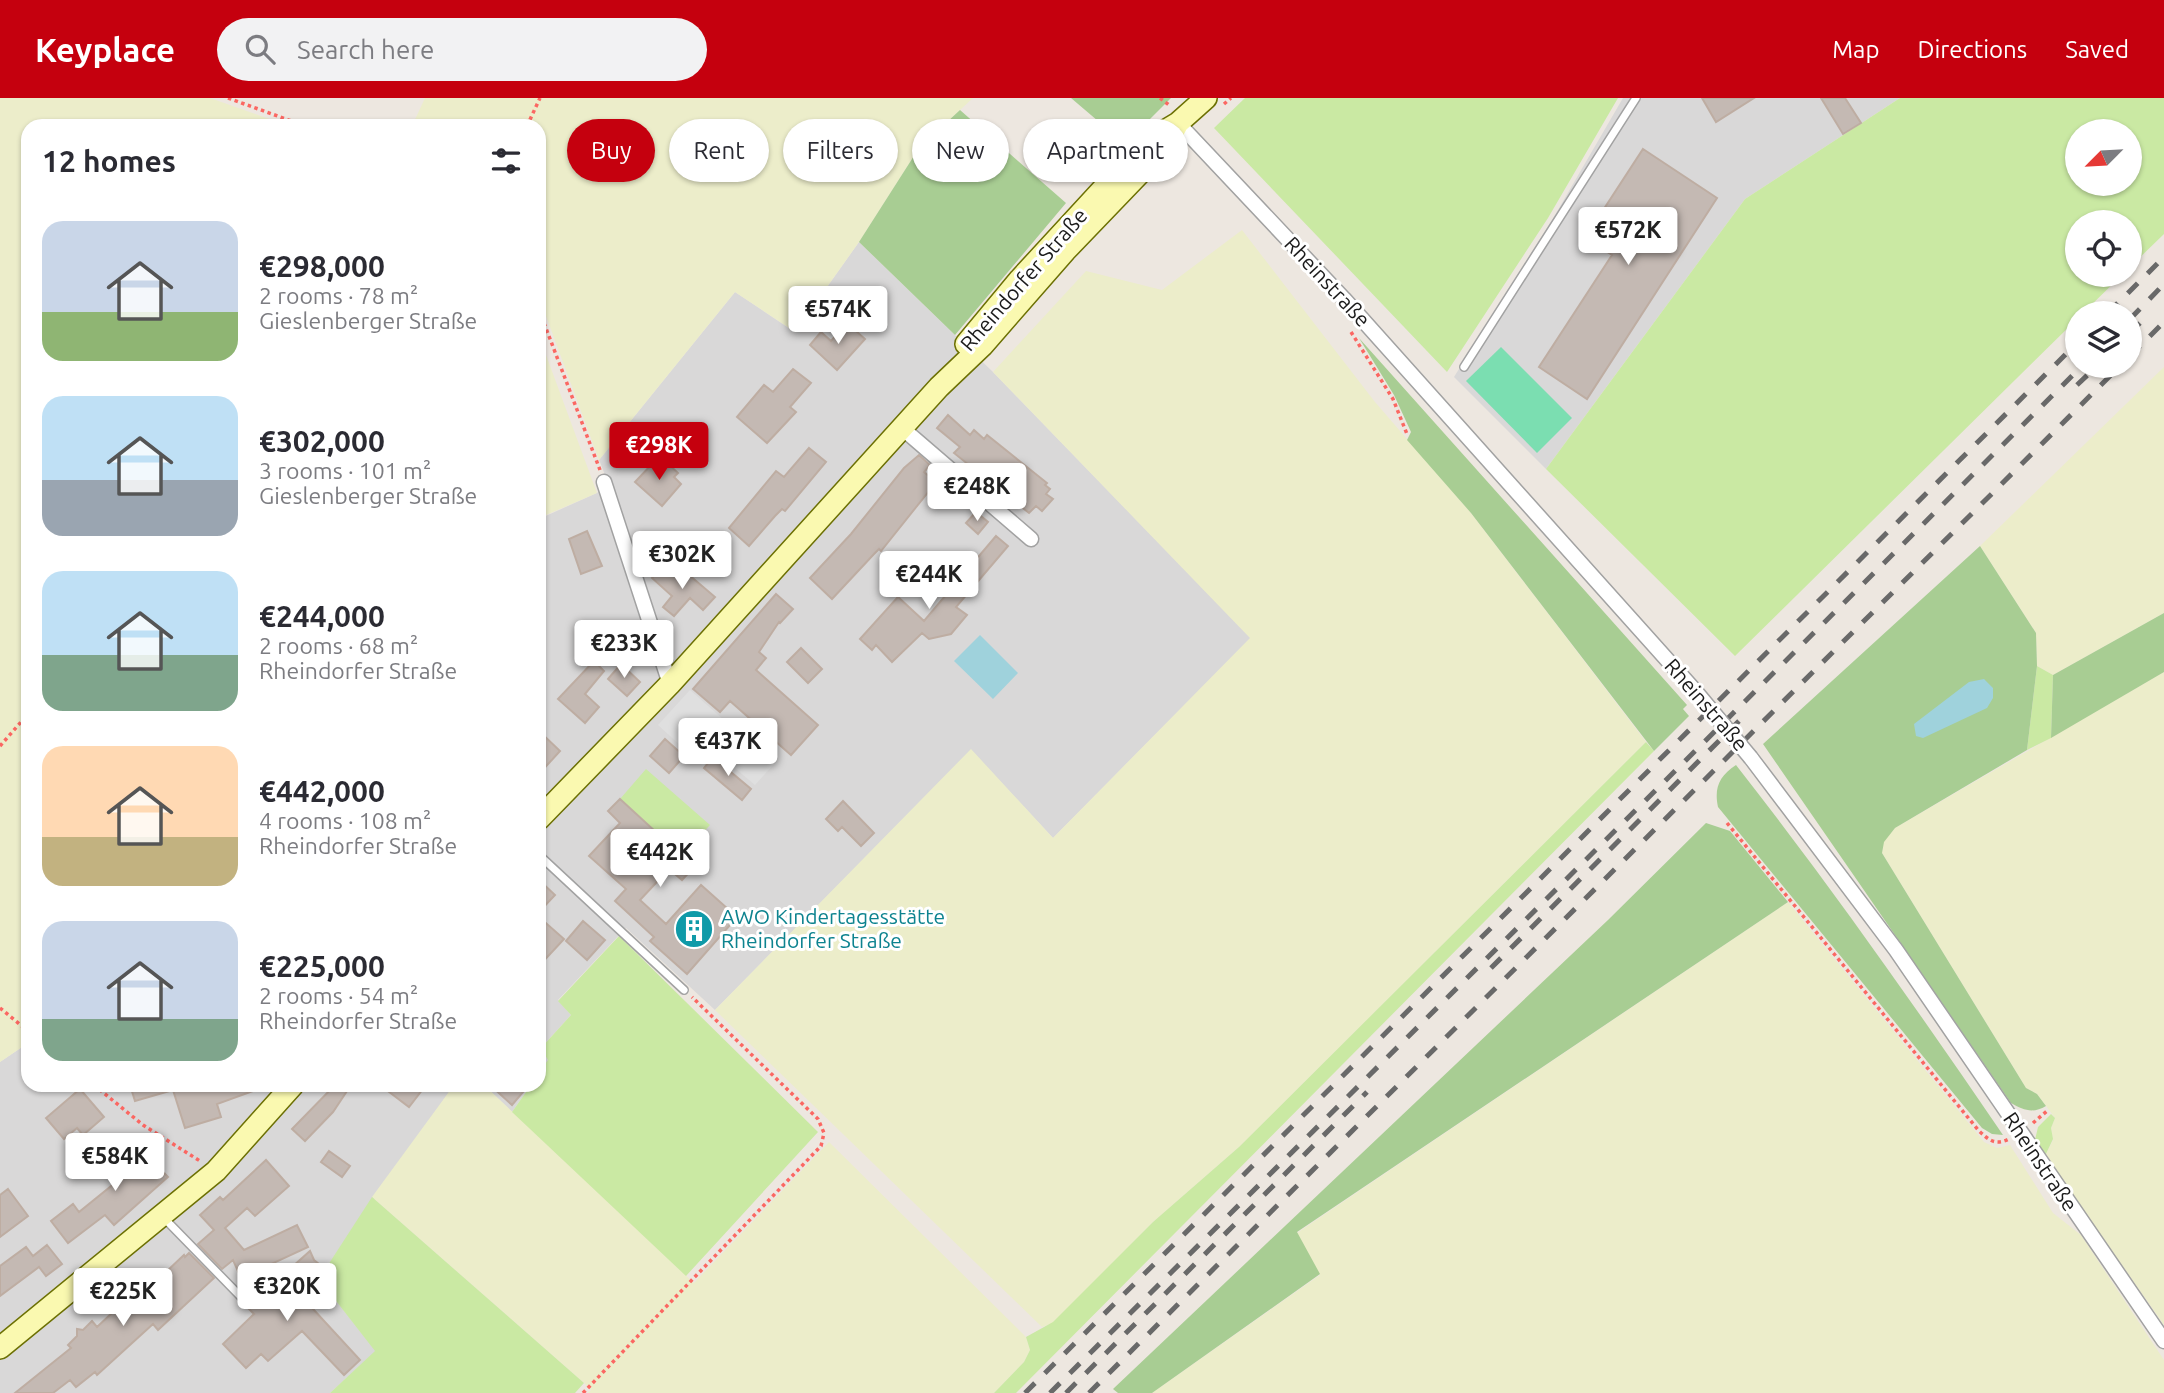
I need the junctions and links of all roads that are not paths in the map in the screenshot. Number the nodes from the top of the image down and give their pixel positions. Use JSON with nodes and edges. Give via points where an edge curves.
{"nodes":[{"id":1,"x":1206,"y":98,"type":"edge"},
{"id":2,"x":1636,"y":98,"type":"edge"},
{"id":3,"x":1182,"y":119,"type":"edge"},
{"id":4,"x":1188,"y":134,"type":"edge"},
{"id":5,"x":1110,"y":182,"type":"edge"},
{"id":6,"x":1464,"y":367,"type":"dead end"},
{"id":7,"x":902,"y":428,"type":"junction"},
{"id":8,"x":604,"y":482,"type":"road end"},
{"id":9,"x":1031,"y":539,"type":"dead end"},
{"id":10,"x":670,"y":684,"type":"junction"},
{"id":11,"x":546,"y":811,"type":"edge"},
{"id":12,"x":546,"y":862,"type":"edge"},
{"id":13,"x":684,"y":990,"type":"road end"},
{"id":14,"x":287,"y":1092,"type":"edge"},
{"id":15,"x":162,"y":1216,"type":"junction"},
{"id":16,"x":243,"y":1300,"type":"dead end"},
{"id":17,"x":2164,"y":1341,"type":"edge"},
{"id":18,"x":0,"y":1348,"type":"edge"}],
"edges":[{"from":1,"to":3,"type":"main road","name":"Rheindorfer Straße"},
{"from":2,"to":6,"type":"lane"},
{"from":4,"to":17,"type":"street","name":"Rheinstraße","bridge":true,"via":[[1344,299],[1751,758],[1896,950]]},
{"from":5,"to":7,"type":"main road","name":"Rheindorfer Straße","via":[[971,337],[939,387]]},
{"from":7,"to":9,"type":"street"},
{"from":7,"to":10,"type":"main road","name":"Rheindorfer Straße"},
{"from":8,"to":10,"type":"street"},
{"from":10,"to":11,"type":"main road","name":"Rheindorfer Straße"},
{"from":12,"to":13,"type":"lane"},
{"from":14,"to":15,"type":"main road","via":[[216,1171]]},
{"from":15,"to":16,"type":"lane"},
{"from":15,"to":18,"type":"main road"}]}
